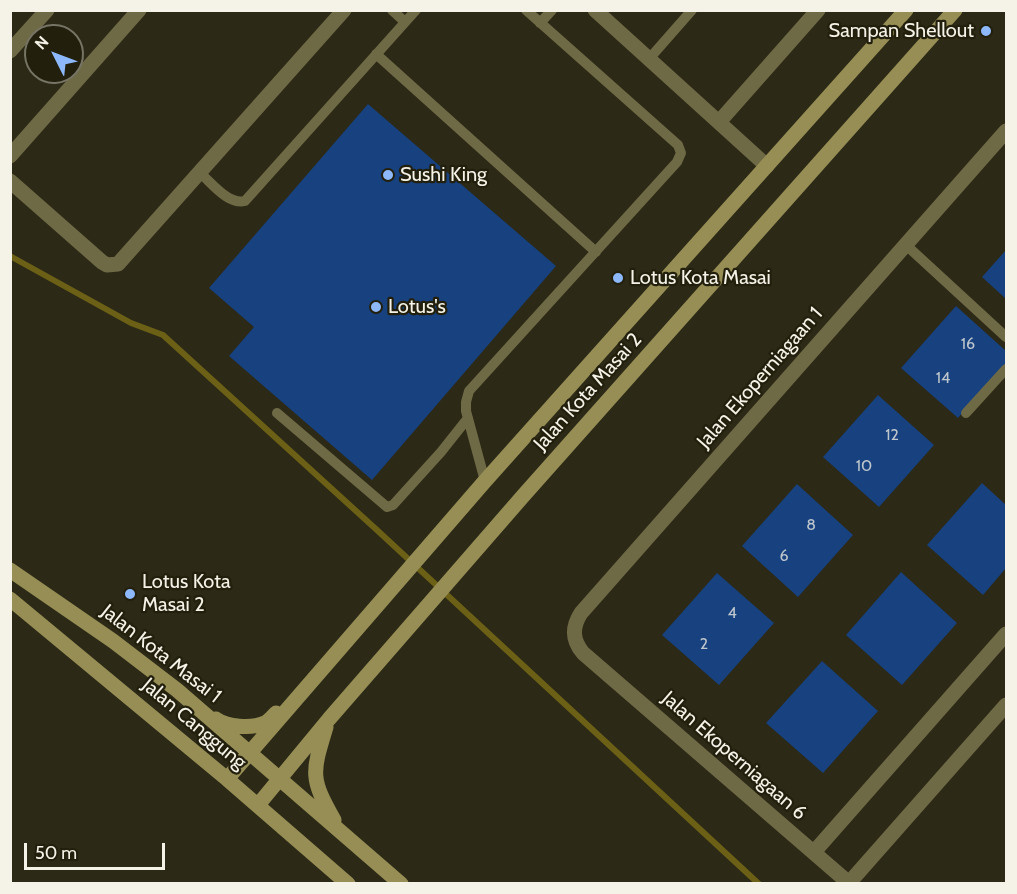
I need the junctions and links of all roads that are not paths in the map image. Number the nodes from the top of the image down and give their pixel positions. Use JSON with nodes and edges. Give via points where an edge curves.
{"nodes":[{"id":1,"x":47,"y":10,"type":"edge"},
{"id":2,"x":139,"y":10,"type":"edge"},
{"id":3,"x":344,"y":10,"type":"edge"},
{"id":4,"x":392,"y":10,"type":"edge"},
{"id":5,"x":416,"y":10,"type":"edge"},
{"id":6,"x":526,"y":10,"type":"edge"},
{"id":7,"x":552,"y":10,"type":"edge"},
{"id":8,"x":595,"y":10,"type":"edge"},
{"id":9,"x":692,"y":10,"type":"edge"},
{"id":10,"x":818,"y":10,"type":"edge"},
{"id":11,"x":906,"y":10,"type":"edge"},
{"id":12,"x":954,"y":10,"type":"edge"},
{"id":13,"x":405,"y":22,"type":"junction"},
{"id":14,"x":540,"y":23,"type":"junction"},
{"id":15,"x":10,"y":51,"type":"edge"},
{"id":16,"x":376,"y":54,"type":"junction"},
{"id":17,"x":649,"y":59,"type":"junction"},
{"id":18,"x":719,"y":122,"type":"junction"},
{"id":19,"x":1006,"y":131,"type":"edge"},
{"id":20,"x":10,"y":156,"type":"edge"},
{"id":21,"x":767,"y":166,"type":"junction"},
{"id":22,"x":200,"y":173,"type":"junction"},
{"id":23,"x":10,"y":181,"type":"edge"},
{"id":24,"x":906,"y":245,"type":"junction"},
{"id":25,"x":596,"y":252,"type":"junction"},
{"id":26,"x":1006,"y":337,"type":"edge"},
{"id":27,"x":1006,"y":369,"type":"edge"},
{"id":28,"x":277,"y":413,"type":"dead end"},
{"id":29,"x":966,"y":413,"type":"dead end"},
{"id":30,"x":468,"y":418,"type":"junction"},
{"id":31,"x":485,"y":481,"type":"junction"},
{"id":32,"x":10,"y":570,"type":"edge"},
{"id":33,"x":10,"y":599,"type":"edge"},
{"id":34,"x":1006,"y":634,"type":"edge"},
{"id":35,"x":591,"y":659,"type":"joint"},
{"id":36,"x":177,"y":690,"type":"junction"},
{"id":37,"x":304,"y":690,"type":"junction"},
{"id":38,"x":1006,"y":705,"type":"edge"},
{"id":39,"x":329,"y":719,"type":"junction"},
{"id":40,"x":251,"y":753,"type":"junction"},
{"id":41,"x":280,"y":778,"type":"junction"},
{"id":42,"x":227,"y":779,"type":"junction"},
{"id":43,"x":258,"y":806,"type":"junction"},
{"id":44,"x":341,"y":832,"type":"junction"},
{"id":45,"x":814,"y":852,"type":"junction"},
{"id":46,"x":850,"y":883,"type":"edge"},
{"id":47,"x":348,"y":884,"type":"edge"},
{"id":48,"x":401,"y":884,"type":"edge"}],
"edges":[{"from":1,"to":15,"type":"street"},
{"from":2,"to":20,"type":"street"},
{"from":3,"to":22,"type":"street"},
{"from":4,"to":13,"type":"lane"},
{"from":5,"to":13,"type":"lane"},
{"from":6,"to":14,"type":"lane"},
{"from":7,"to":14,"type":"lane"},
{"from":8,"to":17,"type":"street"},
{"from":9,"to":17,"type":"lane"},
{"from":10,"to":18,"type":"street"},
{"from":11,"to":21,"type":"main road","name":"Jalan Kota Masai 2"},
{"from":12,"to":39,"type":"main road","name":"Jalan Kota Masai 2"},
{"from":13,"to":16,"type":"lane"},
{"from":14,"to":25,"type":"lane","via":[[681,150],[677,162]]},
{"from":16,"to":22,"type":"lane","via":[[245,201],[229,199]]},
{"from":16,"to":25,"type":"lane"},
{"from":17,"to":18,"type":"street"},
{"from":18,"to":21,"type":"street"},
{"from":19,"to":24,"type":"street","name":"Jalan Ekoperniagaan 1"},
{"from":21,"to":31,"type":"main road","name":"Jalan Kota Masai 2"},
{"from":22,"to":23,"type":"street","via":[[122,261],[112,266],[102,262]]},
{"from":24,"to":26,"type":"lane"},
{"from":24,"to":35,"type":"street","name":"Jalan Ekoperniagaan 1","via":[[581,613],[574,638]]},
{"from":25,"to":30,"type":"lane","via":[[469,391]]},
{"from":27,"to":29,"type":"lane"},
{"from":28,"to":30,"type":"lane","via":[[387,507],[393,505]]},
{"from":30,"to":31,"type":"lane"},
{"from":31,"to":37,"type":"main road","name":"Jalan Kota Masai 2"},
{"from":32,"to":36,"type":"main road","name":"Jalan Kota Masai 1"},
{"from":33,"to":42,"type":"main road","name":"Jalan Canggung"},
{"from":34,"to":45,"type":"street"},
{"from":35,"to":45,"type":"street","name":"Jalan Ekoperniagaan 6"},
{"from":36,"to":37,"type":"main road","via":[[222,723],[241,726],[264,723]]},
{"from":36,"to":40,"type":"main road","name":"Jalan Kota Masai 1"},
{"from":37,"to":40,"type":"main road","name":"Jalan Kota Masai 2"},
{"from":38,"to":46,"type":"street"},
{"from":39,"to":41,"type":"main road","name":"Jalan Kota Masai 2"},
{"from":39,"to":44,"type":"main road","via":[[316,759],[315,781]]},
{"from":40,"to":41,"type":"main road","name":"Jalan Kota Masai 1"},
{"from":40,"to":42,"type":"main road","name":"Jalan Kota Masai 2"},
{"from":41,"to":43,"type":"main road","name":"Jalan Kota Masai 2"},
{"from":41,"to":44,"type":"main road"},
{"from":42,"to":43,"type":"main road","name":"Jalan Canggung"},
{"from":43,"to":47,"type":"main road","name":"Jalan Canggung"},
{"from":44,"to":48,"type":"main road"},
{"from":45,"to":46,"type":"street","name":"Jalan Ekoperniagaan 6"}]}
